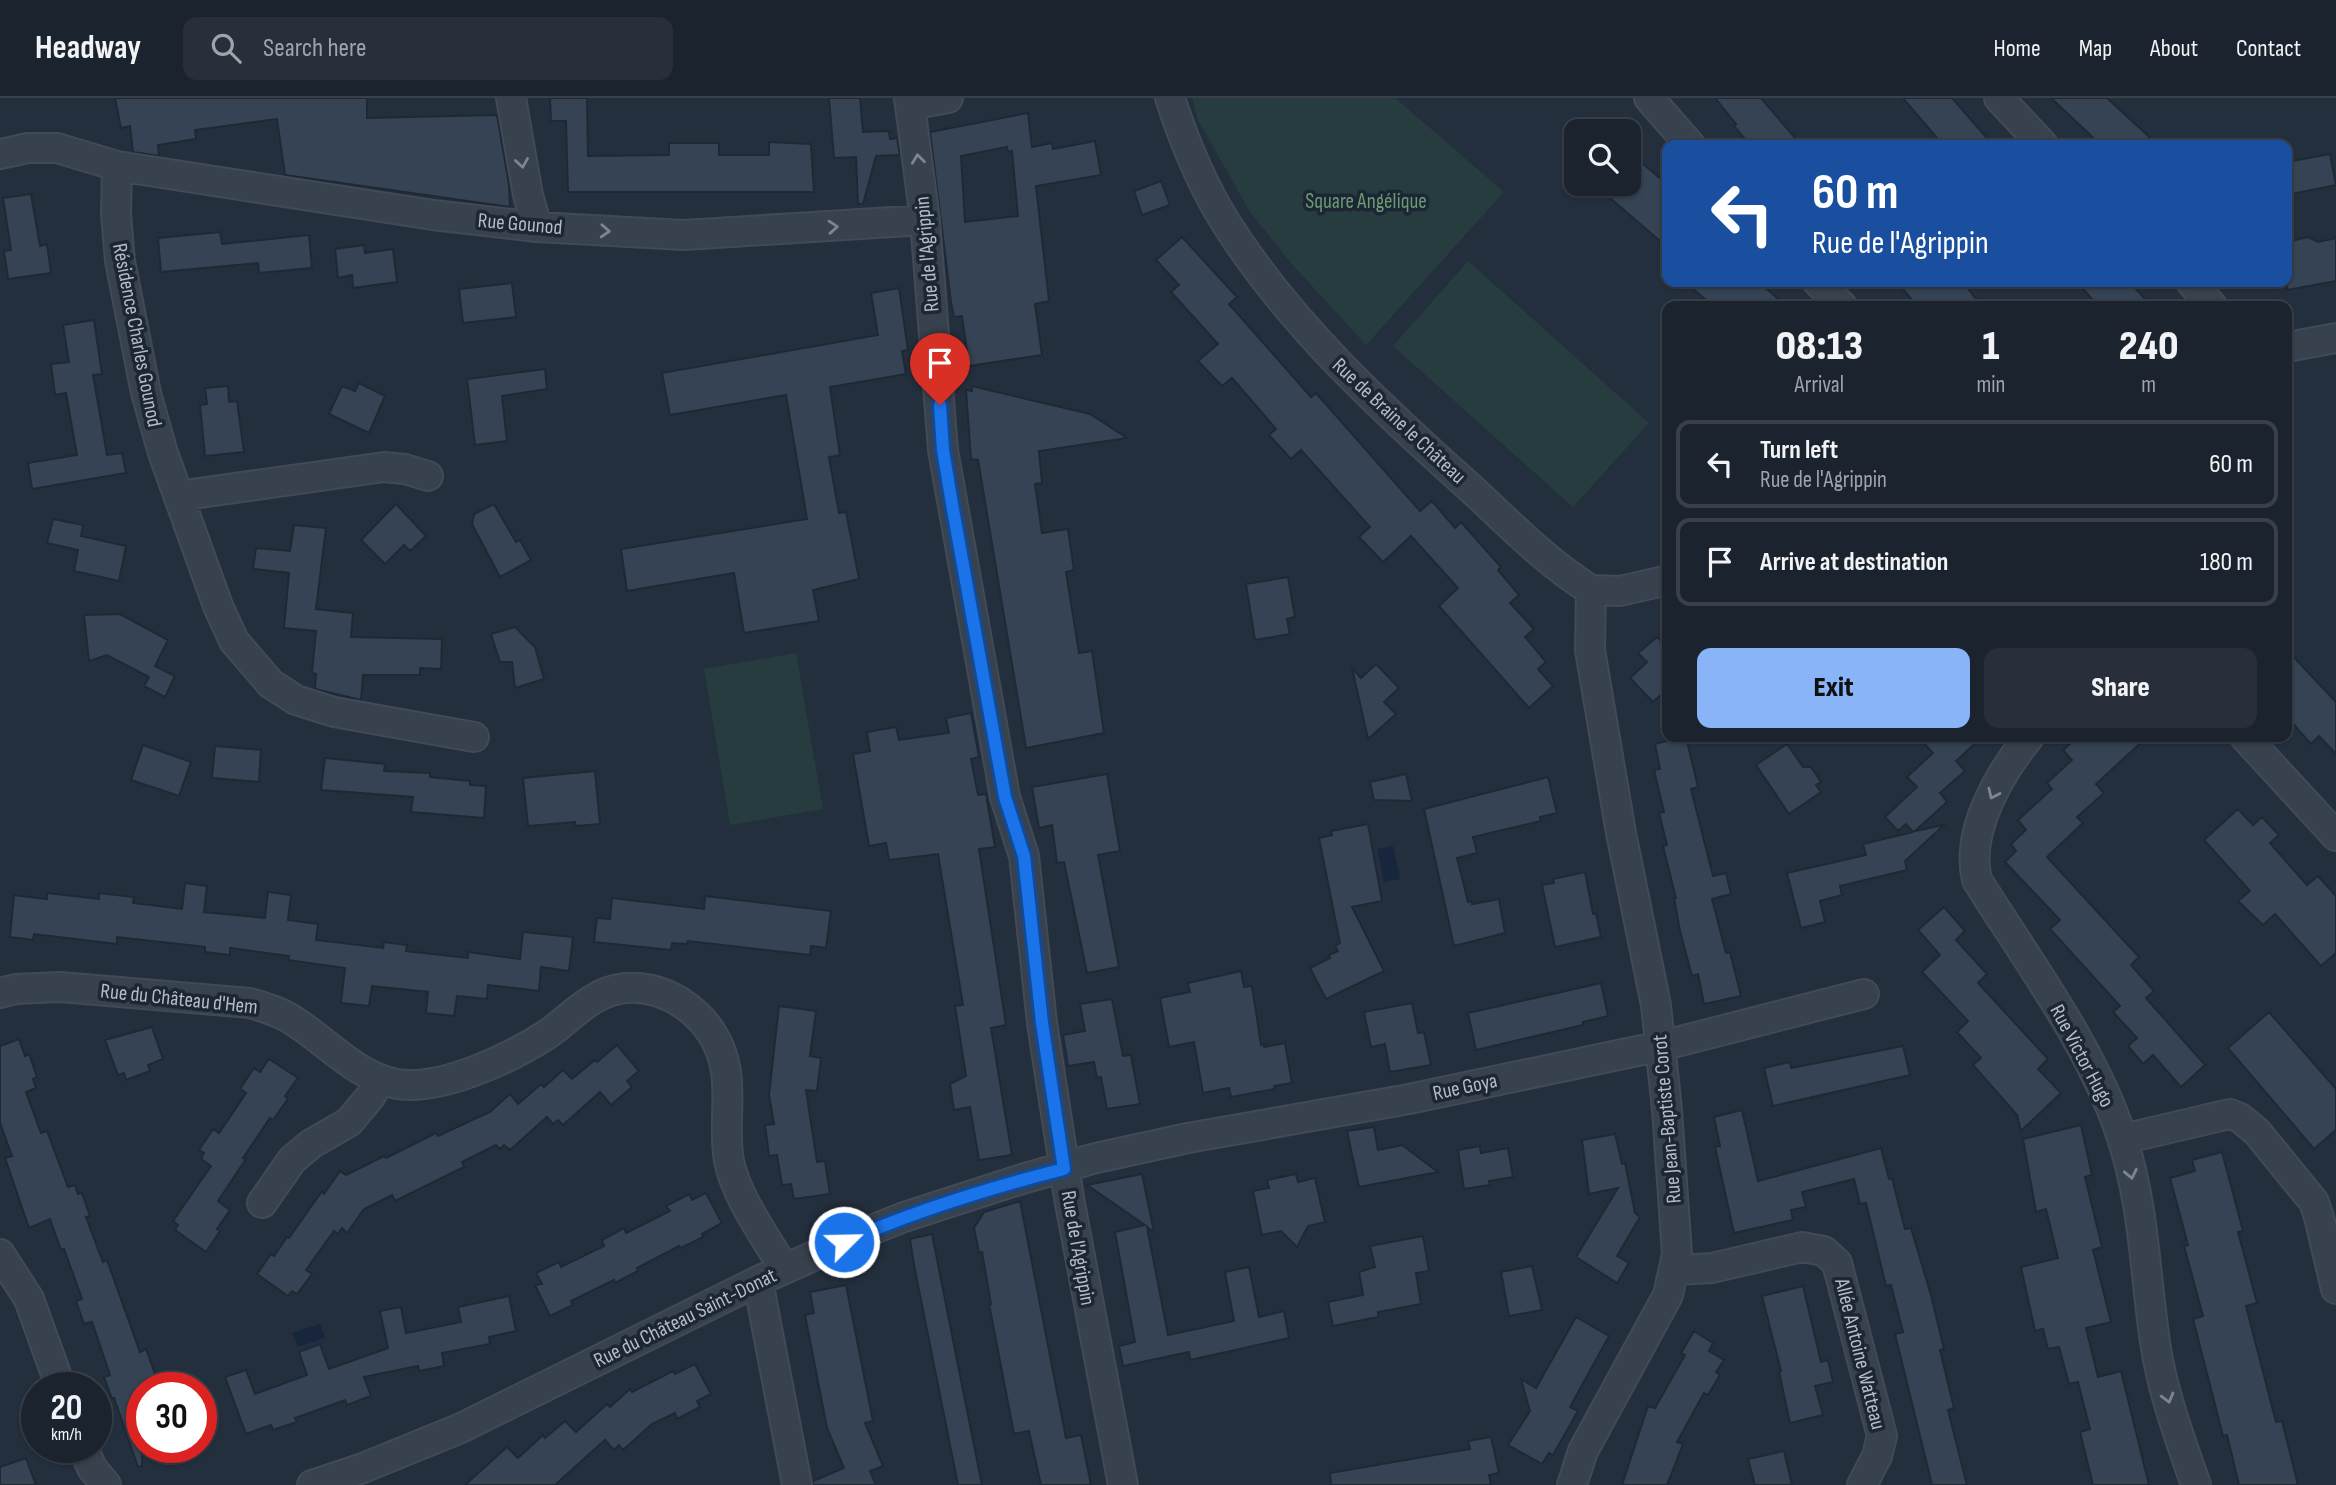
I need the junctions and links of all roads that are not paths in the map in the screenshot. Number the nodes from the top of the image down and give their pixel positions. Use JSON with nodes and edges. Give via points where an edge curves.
{"nodes":[{"id":1,"x":511,"y":98,"type":"edge"},
{"id":2,"x":948,"y":98,"type":"edge"},
{"id":3,"x":1170,"y":98,"type":"edge"},
{"id":4,"x":1649,"y":98,"type":"edge"},
{"id":5,"x":1999,"y":98,"type":"edge"},
{"id":6,"x":910,"y":101,"type":"edge"},
{"id":7,"x":1686,"y":140,"type":"edge"},
{"id":8,"x":2038,"y":140,"type":"edge"},
{"id":9,"x":0,"y":154,"type":"edge"},
{"id":10,"x":117,"y":166,"type":"junction"},
{"id":11,"x":925,"y":220,"type":"junction"},
{"id":12,"x":537,"y":227,"type":"junction"},
{"id":13,"x":1823,"y":287,"type":"edge"},
{"id":14,"x":2195,"y":287,"type":"edge"},
{"id":15,"x":1837,"y":301,"type":"edge"},
{"id":16,"x":2208,"y":301,"type":"edge"},
{"id":17,"x":2336,"y":338,"type":"edge"},
{"id":18,"x":2292,"y":346,"type":"edge"},
{"id":19,"x":428,"y":476,"type":"dead end"},
{"id":20,"x":178,"y":496,"type":"junction"},
{"id":21,"x":1662,"y":581,"type":"edge"},
{"id":22,"x":1591,"y":590,"type":"junction"},
{"id":23,"x":474,"y":737,"type":"dead end"},
{"id":24,"x":2025,"y":742,"type":"edge"},
{"id":25,"x":2250,"y":742,"type":"edge"},
{"id":26,"x":2336,"y":836,"type":"edge"},
{"id":27,"x":0,"y":993,"type":"edge"},
{"id":28,"x":1864,"y":994,"type":"dead end"},
{"id":29,"x":1661,"y":1046,"type":"junction"},
{"id":30,"x":380,"y":1079,"type":"junction"},
{"id":31,"x":2123,"y":1139,"type":"junction"},
{"id":32,"x":1064,"y":1169,"type":"junction"},
{"id":33,"x":262,"y":1203,"type":"dead end"},
{"id":34,"x":2,"y":1261,"type":"edge"},
{"id":35,"x":784,"y":1269,"type":"junction"},
{"id":36,"x":1676,"y":1270,"type":"junction"},
{"id":37,"x":758,"y":1281,"type":"junction"},
{"id":38,"x":2336,"y":1289,"type":"edge"},
{"id":39,"x":55,"y":1372,"type":"edge"},
{"id":40,"x":90,"y":1463,"type":"edge"},
{"id":41,"x":106,"y":1485,"type":"edge"},
{"id":42,"x":312,"y":1485,"type":"edge"},
{"id":43,"x":797,"y":1485,"type":"edge"},
{"id":44,"x":1123,"y":1485,"type":"edge"},
{"id":45,"x":1572,"y":1485,"type":"edge"},
{"id":46,"x":1862,"y":1485,"type":"edge"},
{"id":47,"x":2196,"y":1485,"type":"edge"}],
"edges":[{"from":1,"to":12,"type":"street","one_way":true},
{"from":2,"to":6,"type":"street"},
{"from":3,"to":22,"type":"street","name":"Rue de Braine le Château","via":[[1185,141],[1225,222],[1310,332],[1343,370],[1446,466],[1549,559]]},
{"from":4,"to":7,"type":"street"},
{"from":5,"to":8,"type":"street"},
{"from":11,"to":6,"type":"street","name":"Rue de l'Agrippin","one_way":true},
{"from":9,"to":10,"type":"street","via":[[57,148]]},
{"from":10,"to":12,"type":"street","name":"Rue Gounod"},
{"from":10,"to":20,"type":"street","name":"Résidence Charles Gounod","via":[[117,236],[123,283],[151,413]]},
{"from":12,"to":11,"type":"street","name":"Rue Gounod","one_way":true,"via":[[684,234]]},
{"from":11,"to":32,"type":"street","name":"Rue de l'Agrippin","via":[[943,450],[1005,797],[1024,856]]},
{"from":13,"to":15,"type":"street"},
{"from":14,"to":16,"type":"street"},
{"from":17,"to":18,"type":"street"},
{"from":19,"to":20,"type":"street","via":[[384,467]]},
{"from":20,"to":23,"type":"street","name":"Résidence Charles Gounod","via":[[226,626],[271,684],[296,700],[334,712]]},
{"from":21,"to":22,"type":"street","via":[[1620,591]]},
{"from":22,"to":29,"type":"street","name":"Rue Jean-Baptiste Corot","via":[[1590,650]]},
{"from":24,"to":31,"type":"street","name":"Rue Victor Hugo","one_way":true,"via":[[1992,796],[1976,838],[1977,880],[2096,1074]]},
{"from":25,"to":26,"type":"street"},
{"from":27,"to":30,"type":"street","name":"Rue du Château d'Hem","via":[[60,987],[250,1003],[293,1019],[359,1069]]},
{"from":28,"to":29,"type":"street","name":"Rue Goya"},
{"from":29,"to":32,"type":"street","name":"Rue Goya","via":[[1188,1138]]},
{"from":29,"to":36,"type":"street","name":"Rue Jean-Baptiste Corot"},
{"from":30,"to":33,"type":"street","via":[[349,1122],[292,1160]]},
{"from":30,"to":35,"type":"street","name":"Rue du Château d'Hem","via":[[417,1085],[463,1076],[546,1035],[592,999],[612,990],[655,990],[677,999],[712,1033],[722,1054],[728,1074],[727,1142],[734,1181]]},
{"from":31,"to":38,"type":"street","via":[[2230,1114],[2250,1124],[2314,1202]]},
{"from":31,"to":47,"type":"street","name":"Rue Victor Hugo","one_way":true,"via":[[2144,1242],[2157,1355]]},
{"from":32,"to":35,"type":"street","name":"Rue du Château Saint-Donat","via":[[904,1217]]},
{"from":32,"to":44,"type":"street","name":"Rue de l'Agrippin"},
{"from":34,"to":39,"type":"street","via":[[29,1299]]},
{"from":35,"to":37,"type":"street","name":"Rue du Château Saint-Donat"},
{"from":36,"to":45,"type":"street","name":"Rue Jean-Baptiste Corot","via":[[1660,1314],[1583,1451]]},
{"from":36,"to":46,"type":"street","name":"Allée Antoine Watteau","via":[[1712,1268],[1802,1247],[1832,1256],[1882,1436]]},
{"from":37,"to":42,"type":"street","name":"Rue du Château Saint-Donat","via":[[461,1428]]},
{"from":37,"to":43,"type":"street"},
{"from":40,"to":41,"type":"street"}]}
